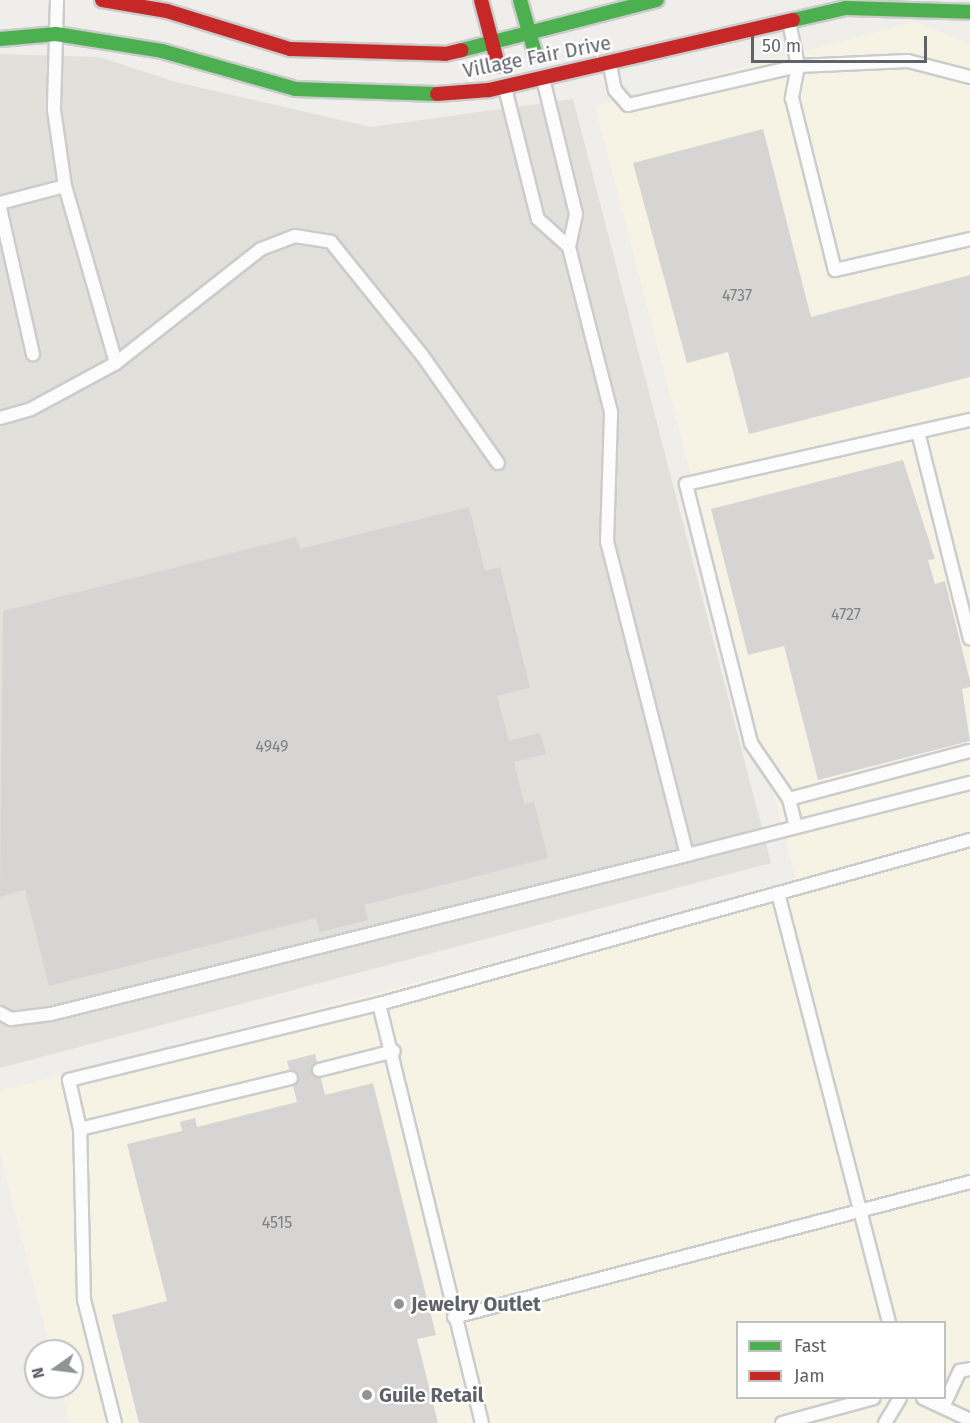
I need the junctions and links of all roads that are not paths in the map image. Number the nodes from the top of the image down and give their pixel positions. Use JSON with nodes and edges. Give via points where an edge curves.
{"nodes":[{"id":1,"x":57,"y":0,"type":"edge"},
{"id":2,"x":102,"y":0,"type":"edge"},
{"id":3,"x":481,"y":0,"type":"edge"},
{"id":4,"x":520,"y":0,"type":"edge"},
{"id":5,"x":657,"y":0,"type":"edge"},
{"id":6,"x":794,"y":0,"type":"edge"},
{"id":7,"x":970,"y":12,"type":"edge"},
{"id":8,"x":793,"y":20,"type":"junction"},
{"id":9,"x":56,"y":34,"type":"junction"},
{"id":10,"x":529,"y":34,"type":"junction"},
{"id":11,"x":0,"y":39,"type":"edge"},
{"id":12,"x":492,"y":43,"type":"junction"},
{"id":13,"x":610,"y":63,"type":"junction"},
{"id":14,"x":798,"y":66,"type":"junction"},
{"id":15,"x":970,"y":77,"type":"edge"},
{"id":16,"x":543,"y":78,"type":"junction"},
{"id":17,"x":505,"y":87,"type":"junction"},
{"id":18,"x":65,"y":186,"type":"junction"},
{"id":19,"x":0,"y":203,"type":"edge"},
{"id":20,"x":0,"y":208,"type":"edge"},
{"id":21,"x":970,"y":239,"type":"edge"},
{"id":22,"x":569,"y":247,"type":"junction"},
{"id":23,"x":33,"y":354,"type":"dead end"},
{"id":24,"x":116,"y":363,"type":"junction"},
{"id":25,"x":0,"y":418,"type":"edge"},
{"id":26,"x":970,"y":420,"type":"edge"},
{"id":27,"x":918,"y":432,"type":"junction"},
{"id":28,"x":498,"y":463,"type":"dead end"},
{"id":29,"x":970,"y":639,"type":"edge"},
{"id":30,"x":970,"y":751,"type":"edge"},
{"id":31,"x":970,"y":783,"type":"edge"},
{"id":32,"x":789,"y":799,"type":"junction"},
{"id":33,"x":796,"y":827,"type":"junction"},
{"id":34,"x":970,"y":840,"type":"edge"},
{"id":35,"x":687,"y":855,"type":"junction"},
{"id":36,"x":778,"y":893,"type":"junction"},
{"id":37,"x":380,"y":1004,"type":"junction"},
{"id":38,"x":0,"y":1013,"type":"edge"},
{"id":39,"x":394,"y":1051,"type":"junction"},
{"id":40,"x":319,"y":1070,"type":"dead end"},
{"id":41,"x":291,"y":1078,"type":"dead end"},
{"id":42,"x":80,"y":1129,"type":"junction"},
{"id":43,"x":970,"y":1182,"type":"edge"},
{"id":44,"x":861,"y":1211,"type":"junction"},
{"id":45,"x":454,"y":1317,"type":"junction"},
{"id":46,"x":888,"y":1321,"type":"edge"},
{"id":47,"x":970,"y":1369,"type":"edge"},
{"id":48,"x":870,"y":1399,"type":"edge"},
{"id":49,"x":899,"y":1399,"type":"edge"},
{"id":50,"x":925,"y":1399,"type":"edge"},
{"id":51,"x":944,"y":1407,"type":"junction"},
{"id":52,"x":970,"y":1420,"type":"edge"},
{"id":53,"x":115,"y":1423,"type":"edge"},
{"id":54,"x":482,"y":1423,"type":"edge"},
{"id":55,"x":782,"y":1423,"type":"edge"},
{"id":56,"x":885,"y":1423,"type":"edge"}],
"edges":[{"from":1,"to":9,"type":"lane"},
{"from":2,"to":12,"type":"street","name":"Village Fair Drive","via":[[167,11],[290,49],[445,54]]},
{"from":3,"to":12,"type":"street"},
{"from":4,"to":10,"type":"street"},
{"from":5,"to":10,"type":"street","name":"Village Fair Drive"},
{"from":6,"to":8,"type":"street"},
{"from":7,"to":8,"type":"street","name":"Village Fair Drive","via":[[846,8]]},
{"from":8,"to":13,"type":"street","name":"Village Fair Drive"},
{"from":8,"to":14,"type":"lane"},
{"from":9,"to":11,"type":"street","name":"Village Fair Drive"},
{"from":9,"to":17,"type":"street","name":"Village Fair Drive","via":[[162,51],[295,89],[409,96]]},
{"from":9,"to":18,"type":"lane","via":[[54,110]]},
{"from":10,"to":12,"type":"street","name":"Village Fair Drive"},
{"from":10,"to":16,"type":"street"},
{"from":12,"to":17,"type":"street"},
{"from":13,"to":14,"type":"lane","via":[[615,90],[628,105]]},
{"from":13,"to":16,"type":"street","name":"Village Fair Drive"},
{"from":14,"to":15,"type":"lane","via":[[908,61]]},
{"from":14,"to":21,"type":"lane","via":[[792,98],[835,270]]},
{"from":16,"to":17,"type":"street","name":"Village Fair Drive"},
{"from":16,"to":22,"type":"lane","via":[[576,214]]},
{"from":17,"to":22,"type":"lane","via":[[538,219]]},
{"from":18,"to":19,"type":"lane"},
{"from":18,"to":24,"type":"lane"},
{"from":20,"to":23,"type":"lane"},
{"from":22,"to":35,"type":"lane","via":[[610,412],[607,542]]},
{"from":24,"to":25,"type":"lane","via":[[31,409]]},
{"from":24,"to":28,"type":"lane","via":[[261,249],[295,236],[331,242],[422,355]]},
{"from":26,"to":27,"type":"lane"},
{"from":27,"to":29,"type":"lane"},
{"from":27,"to":32,"type":"lane","via":[[686,484],[751,743]]},
{"from":30,"to":32,"type":"lane"},
{"from":31,"to":33,"type":"lane"},
{"from":32,"to":33,"type":"lane"},
{"from":33,"to":35,"type":"lane"},
{"from":34,"to":36,"type":"lane"},
{"from":35,"to":38,"type":"lane","via":[[51,1014],[11,1019]]},
{"from":36,"to":37,"type":"lane"},
{"from":36,"to":44,"type":"lane"},
{"from":37,"to":39,"type":"lane"},
{"from":37,"to":42,"type":"lane","via":[[69,1080]]},
{"from":39,"to":40,"type":"lane"},
{"from":39,"to":45,"type":"lane"},
{"from":41,"to":42,"type":"lane"},
{"from":42,"to":53,"type":"lane","via":[[84,1300]]},
{"from":43,"to":44,"type":"lane"},
{"from":44,"to":45,"type":"lane"},
{"from":44,"to":46,"type":"lane"},
{"from":45,"to":54,"type":"lane"},
{"from":47,"to":51,"type":"lane","via":[[960,1371]]},
{"from":48,"to":55,"type":"lane"},
{"from":49,"to":56,"type":"lane"},
{"from":50,"to":51,"type":"lane"},
{"from":51,"to":52,"type":"lane"}]}
